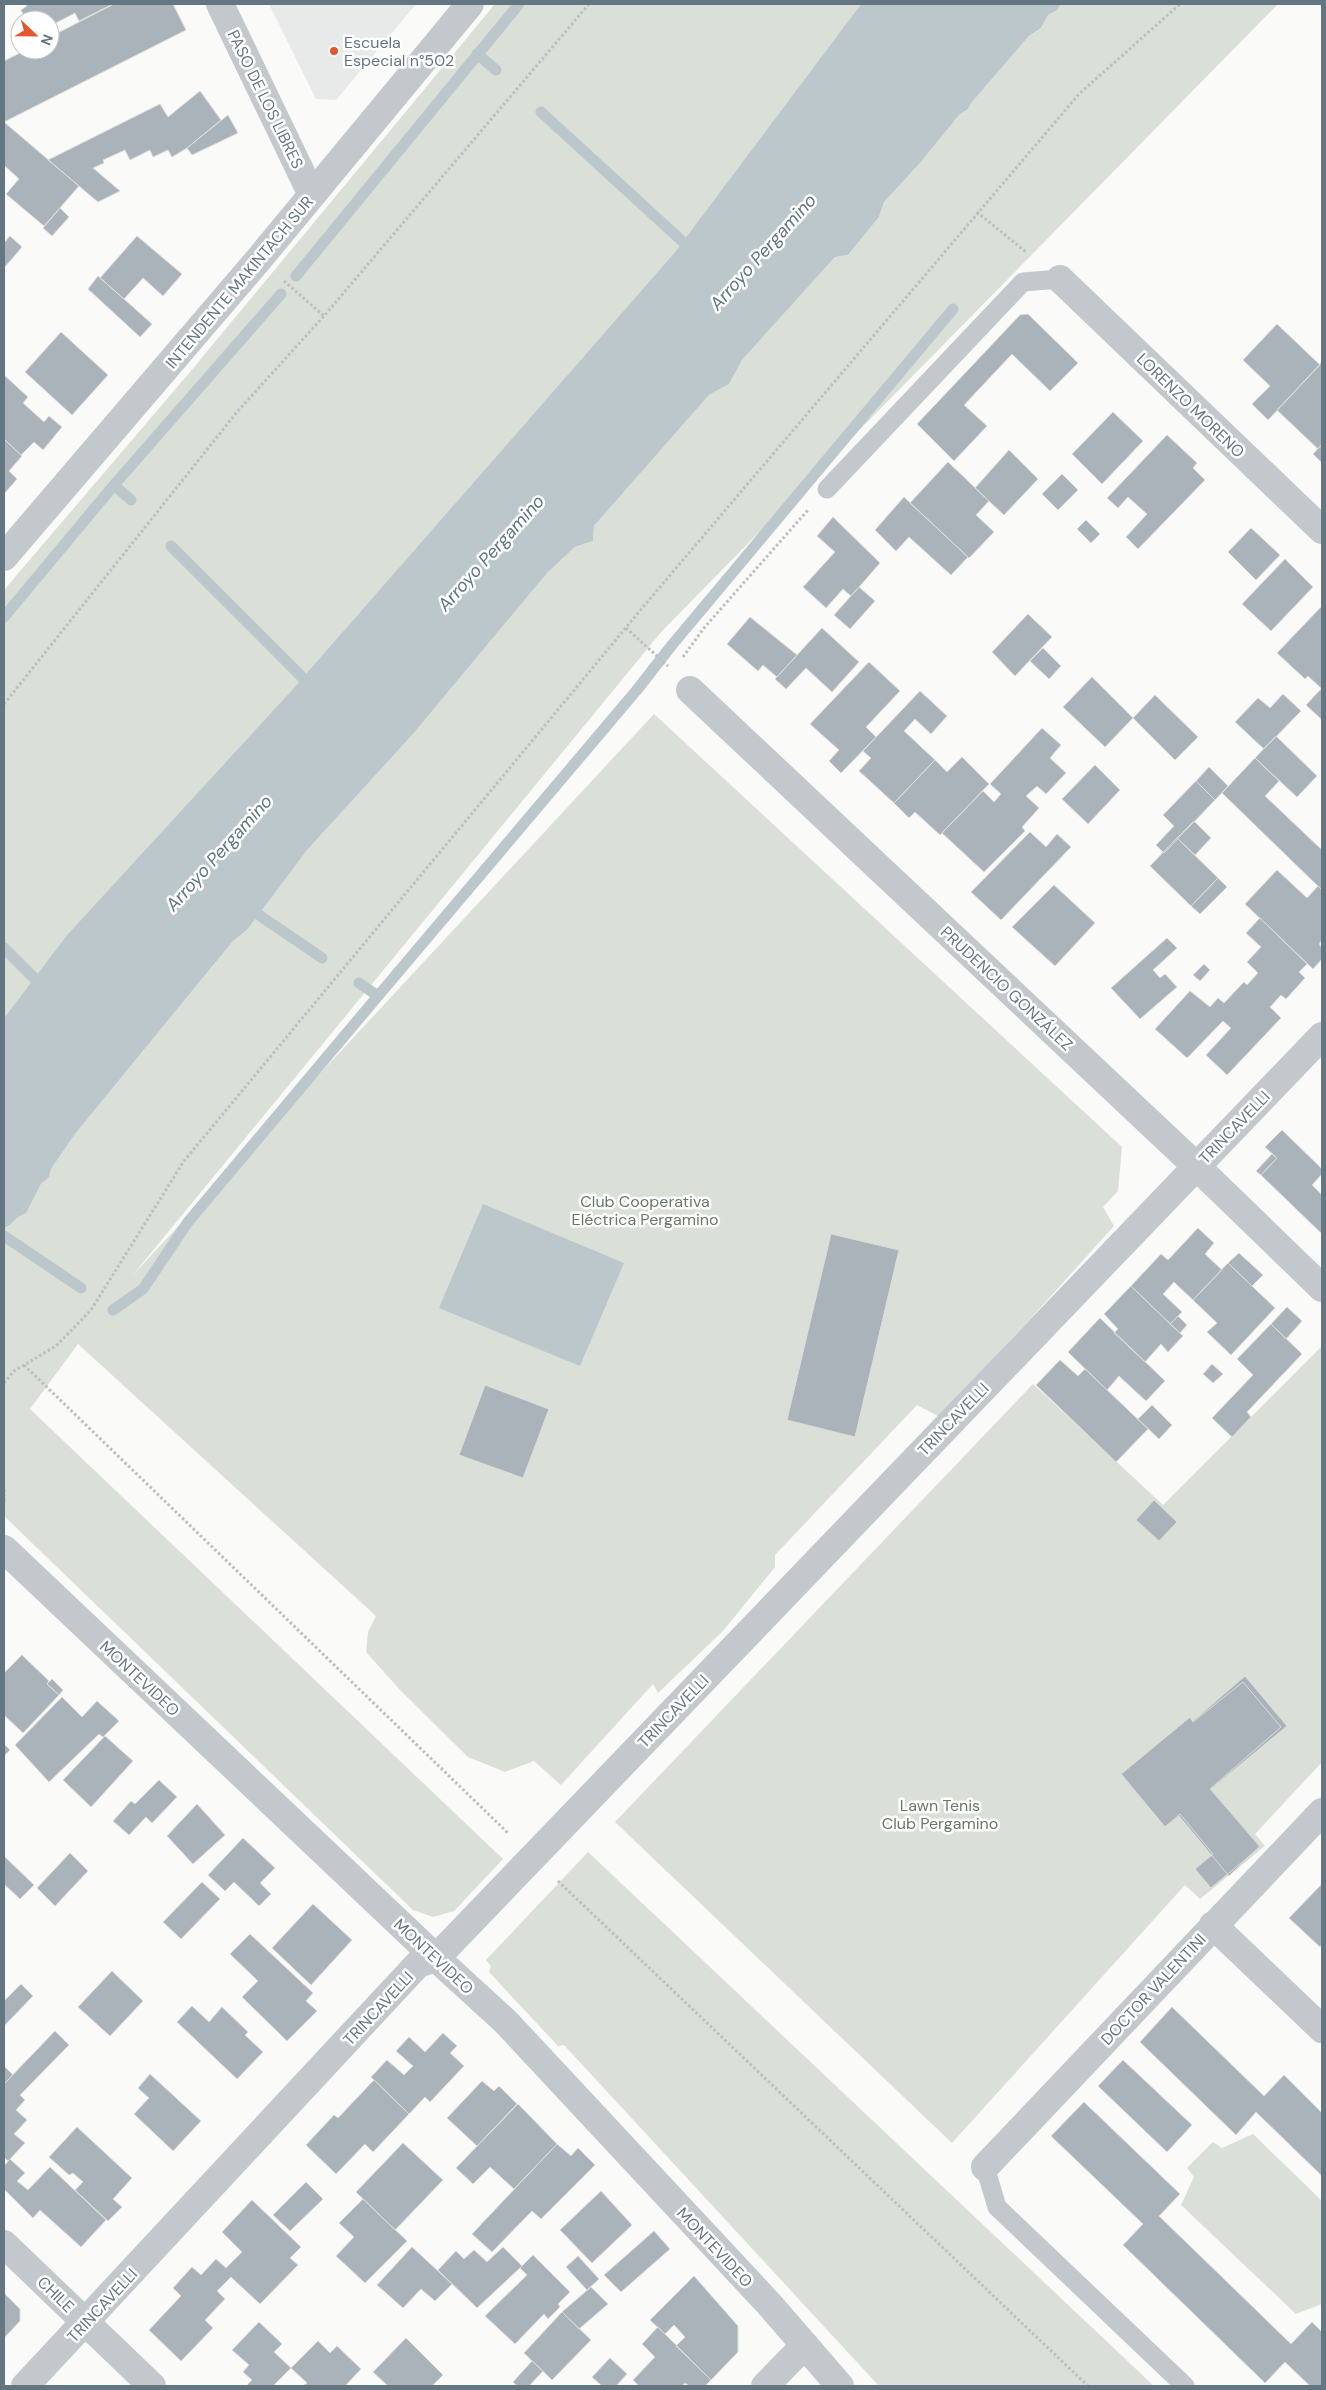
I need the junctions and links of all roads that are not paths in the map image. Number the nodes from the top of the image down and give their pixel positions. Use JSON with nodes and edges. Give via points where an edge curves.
{"nodes":[{"id":1,"x":220,"y":4,"type":"edge"},
{"id":2,"x":470,"y":4,"type":"edge"},
{"id":3,"x":312,"y":195,"type":"junction"},
{"id":4,"x":1060,"y":280,"type":"joint"},
{"id":5,"x":827,"y":488,"type":"road end"},
{"id":6,"x":1322,"y":530,"type":"edge"},
{"id":7,"x":4,"y":557,"type":"edge"},
{"id":8,"x":690,"y":690,"type":"dead end"},
{"id":9,"x":1322,"y":1036,"type":"edge"},
{"id":10,"x":1196,"y":1166,"type":"junction"},
{"id":11,"x":1322,"y":1288,"type":"edge"},
{"id":12,"x":4,"y":1549,"type":"edge"},
{"id":13,"x":1322,"y":1812,"type":"edge"},
{"id":14,"x":1213,"y":1925,"type":"junction"},
{"id":15,"x":436,"y":1958,"type":"junction"},
{"id":16,"x":1322,"y":2029,"type":"edge"},
{"id":17,"x":986,"y":2167,"type":"joint"},
{"id":18,"x":4,"y":2244,"type":"edge"},
{"id":19,"x":86,"y":2322,"type":"junction"},
{"id":20,"x":805,"y":2345,"type":"junction"},
{"id":21,"x":25,"y":2386,"type":"edge"},
{"id":22,"x":152,"y":2386,"type":"edge"},
{"id":23,"x":765,"y":2386,"type":"edge"},
{"id":24,"x":840,"y":2386,"type":"edge"},
{"id":25,"x":1185,"y":2386,"type":"edge"}],
"edges":[{"from":1,"to":3,"type":"street","name":"PASO DE LOS LIBRES"},
{"from":2,"to":3,"type":"street","name":"INTENDENTE MAKINTACH SUR"},
{"from":3,"to":7,"type":"street","name":"INTENDENTE MAKINTACH SUR"},
{"from":4,"to":5,"type":"lane","via":[[1023,282]]},
{"from":4,"to":6,"type":"street","name":"LORENZO MORENO"},
{"from":8,"to":10,"type":"street","name":"PRUDENCIO GONZÁLEZ"},
{"from":9,"to":10,"type":"street","name":"TRINCAVELLI"},
{"from":10,"to":11,"type":"street","name":"PRUDENCIO GONZÁLEZ"},
{"from":10,"to":15,"type":"street","name":"TRINCAVELLI"},
{"from":12,"to":15,"type":"street","name":"MONTEVIDEO"},
{"from":13,"to":14,"type":"street","name":"DOCTOR VALENTINI"},
{"from":14,"to":16,"type":"street"},
{"from":14,"to":17,"type":"street","name":"DOCTOR VALENTINI"},
{"from":15,"to":19,"type":"street","name":"TRINCAVELLI","via":[[418,1964]]},
{"from":15,"to":20,"type":"street","name":"MONTEVIDEO","via":[[506,2022]]},
{"from":17,"to":25,"type":"lane","via":[[997,2207]]},
{"from":18,"to":19,"type":"street","name":"CHILE"},
{"from":19,"to":21,"type":"street","name":"TRINCAVELLI"},
{"from":19,"to":22,"type":"street","name":"CHILE"},
{"from":20,"to":23,"type":"street"},
{"from":20,"to":24,"type":"street","name":"MONTEVIDEO"}]}
